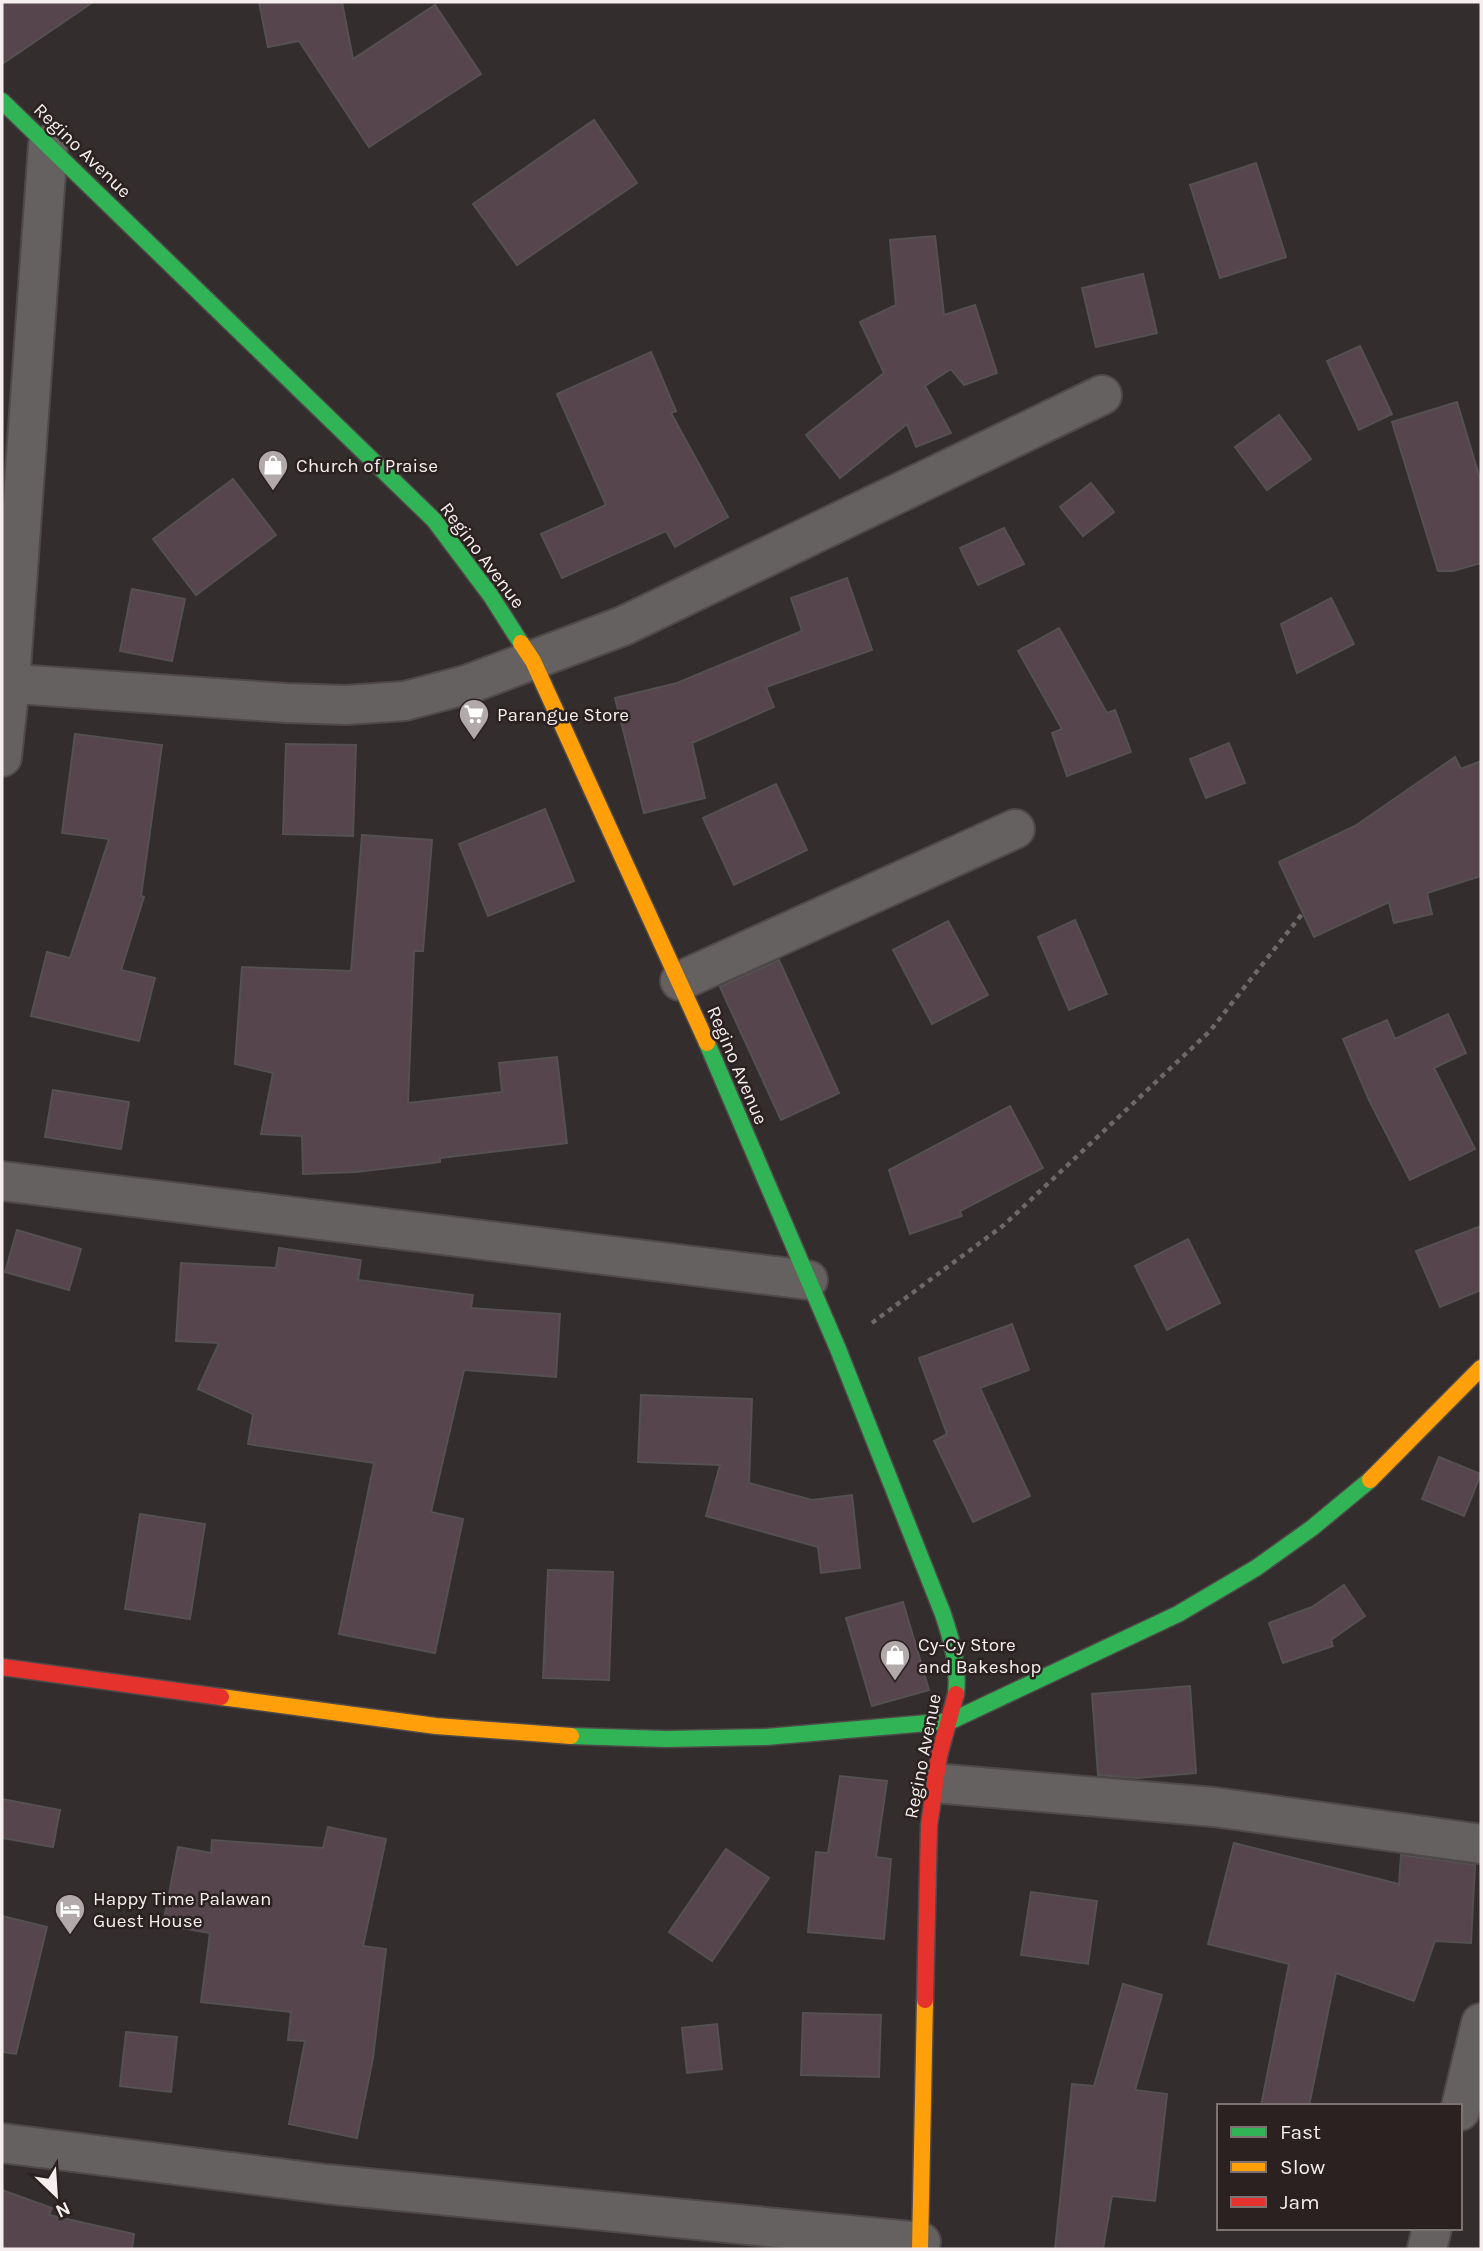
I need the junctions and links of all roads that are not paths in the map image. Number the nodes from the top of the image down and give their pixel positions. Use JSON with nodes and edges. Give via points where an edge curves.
{"nodes":[{"id":1,"x":2,"y":101,"type":"edge"},
{"id":2,"x":48,"y":145,"type":"junction"},
{"id":3,"x":1102,"y":395,"type":"dead end"},
{"id":4,"x":533,"y":662,"type":"junction"},
{"id":5,"x":6,"y":683,"type":"edge"},
{"id":6,"x":2,"y":757,"type":"edge"},
{"id":7,"x":1015,"y":829,"type":"dead end"},
{"id":8,"x":680,"y":981,"type":"junction"},
{"id":9,"x":2,"y":1181,"type":"edge"},
{"id":10,"x":808,"y":1280,"type":"junction"},
{"id":11,"x":1481,"y":1367,"type":"edge"},
{"id":12,"x":2,"y":1667,"type":"edge"},
{"id":13,"x":951,"y":1721,"type":"junction"},
{"id":14,"x":934,"y":1783,"type":"junction"},
{"id":15,"x":1481,"y":1844,"type":"edge"},
{"id":16,"x":1481,"y":2023,"type":"edge"},
{"id":17,"x":1462,"y":2104,"type":"edge"},
{"id":18,"x":2,"y":2143,"type":"edge"},
{"id":19,"x":1432,"y":2230,"type":"edge"},
{"id":20,"x":921,"y":2246,"type":"edge"},
{"id":21,"x":1427,"y":2249,"type":"edge"}],
"edges":[{"from":1,"to":2,"type":"street","name":"Regino Avenue"},
{"from":2,"to":4,"type":"street","name":"Regino Avenue","via":[[434,520]]},
{"from":2,"to":5,"type":"street"},
{"from":3,"to":4,"type":"street","via":[[623,626]]},
{"from":4,"to":5,"type":"street","via":[[405,701],[346,705]]},
{"from":4,"to":8,"type":"street","name":"Regino Avenue"},
{"from":5,"to":6,"type":"street"},
{"from":7,"to":8,"type":"street"},
{"from":8,"to":10,"type":"street","name":"Regino Avenue"},
{"from":9,"to":10,"type":"street"},
{"from":10,"to":13,"type":"street","name":"Regino Avenue","via":[[943,1614],[954,1649],[957,1681]]},
{"from":11,"to":13,"type":"street","via":[[1373,1477],[1256,1568],[1178,1614]]},
{"from":12,"to":13,"type":"street","via":[[436,1726],[558,1736],[766,1737]]},
{"from":13,"to":14,"type":"street","name":"Regino Avenue"},
{"from":14,"to":15,"type":"street","via":[[1214,1807]]},
{"from":14,"to":20,"type":"street","name":"Regino Avenue","via":[[929,1826]]},
{"from":16,"to":17,"type":"street"},
{"from":18,"to":20,"type":"street","via":[[326,2184]]},
{"from":19,"to":21,"type":"street"}]}
